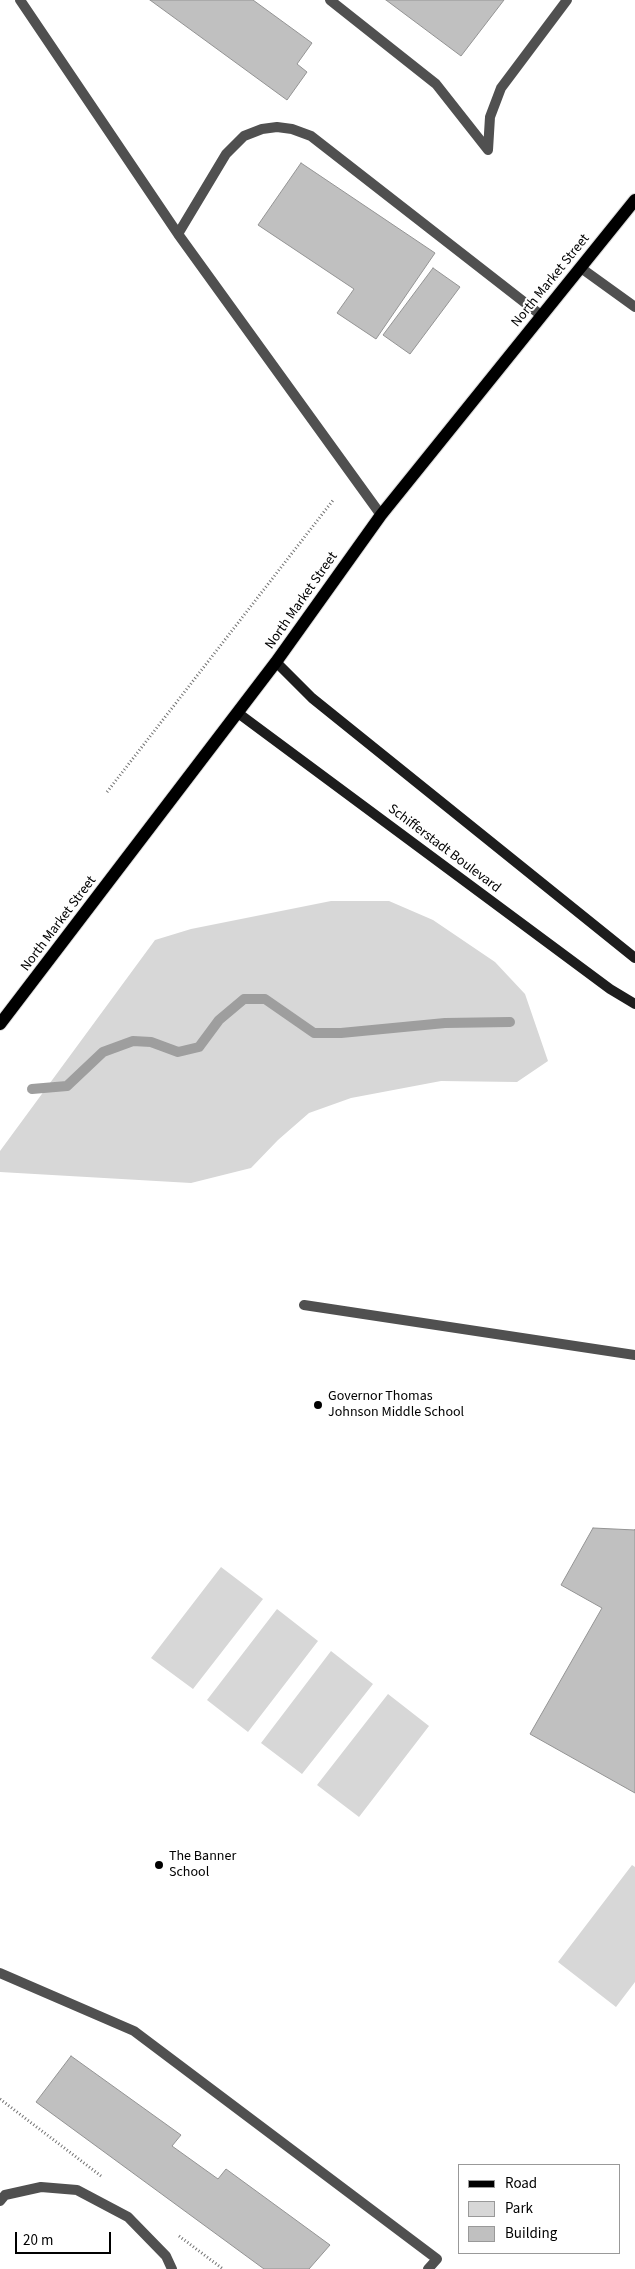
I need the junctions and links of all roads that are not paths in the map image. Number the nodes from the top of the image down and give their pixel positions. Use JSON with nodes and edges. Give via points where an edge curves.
{"nodes":[{"id":1,"x":20,"y":0,"type":"edge"},
{"id":2,"x":330,"y":0,"type":"edge"},
{"id":3,"x":567,"y":0,"type":"edge"},
{"id":4,"x":635,"y":200,"type":"edge"},
{"id":5,"x":178,"y":234,"type":"junction"},
{"id":6,"x":581,"y":268,"type":"junction"},
{"id":7,"x":635,"y":307,"type":"edge"},
{"id":8,"x":542,"y":316,"type":"junction"},
{"id":9,"x":380,"y":515,"type":"junction"},
{"id":10,"x":276,"y":662,"type":"junction"},
{"id":11,"x":238,"y":713,"type":"junction"},
{"id":12,"x":635,"y":958,"type":"edge"},
{"id":13,"x":635,"y":1004,"type":"edge"},
{"id":14,"x":0,"y":1024,"type":"edge"},
{"id":15,"x":304,"y":1305,"type":"dead end"},
{"id":16,"x":635,"y":1355,"type":"edge"},
{"id":17,"x":0,"y":1973,"type":"edge"},
{"id":18,"x":0,"y":2201,"type":"edge"},
{"id":19,"x":172,"y":2269,"type":"edge"},
{"id":20,"x":428,"y":2269,"type":"edge"}],
"edges":[{"from":1,"to":5,"type":"lane"},
{"from":2,"to":3,"type":"lane","via":[[436,84],[488,150],[490,117],[501,88]]},
{"from":4,"to":6,"type":"main road","name":"North Market Street"},
{"from":5,"to":8,"type":"lane","via":[[226,154],[244,136],[262,129],[292,129],[311,136]]},
{"from":5,"to":9,"type":"lane"},
{"from":6,"to":7,"type":"lane"},
{"from":6,"to":8,"type":"main road","name":"North Market Street"},
{"from":8,"to":9,"type":"main road","name":"North Market Street"},
{"from":9,"to":10,"type":"main road","name":"North Market Street"},
{"from":10,"to":11,"type":"main road","name":"North Market Street"},
{"from":10,"to":12,"type":"main road","via":[[312,698]]},
{"from":11,"to":13,"type":"main road","name":"Schifferstadt Boulevard","via":[[610,989]]},
{"from":11,"to":14,"type":"main road","name":"North Market Street"},
{"from":15,"to":16,"type":"lane"},
{"from":17,"to":20,"type":"lane","via":[[134,2030],[437,2259]]},
{"from":18,"to":19,"type":"lane","via":[[6,2196],[41,2188],[77,2190],[128,2217],[166,2256]]}]}
